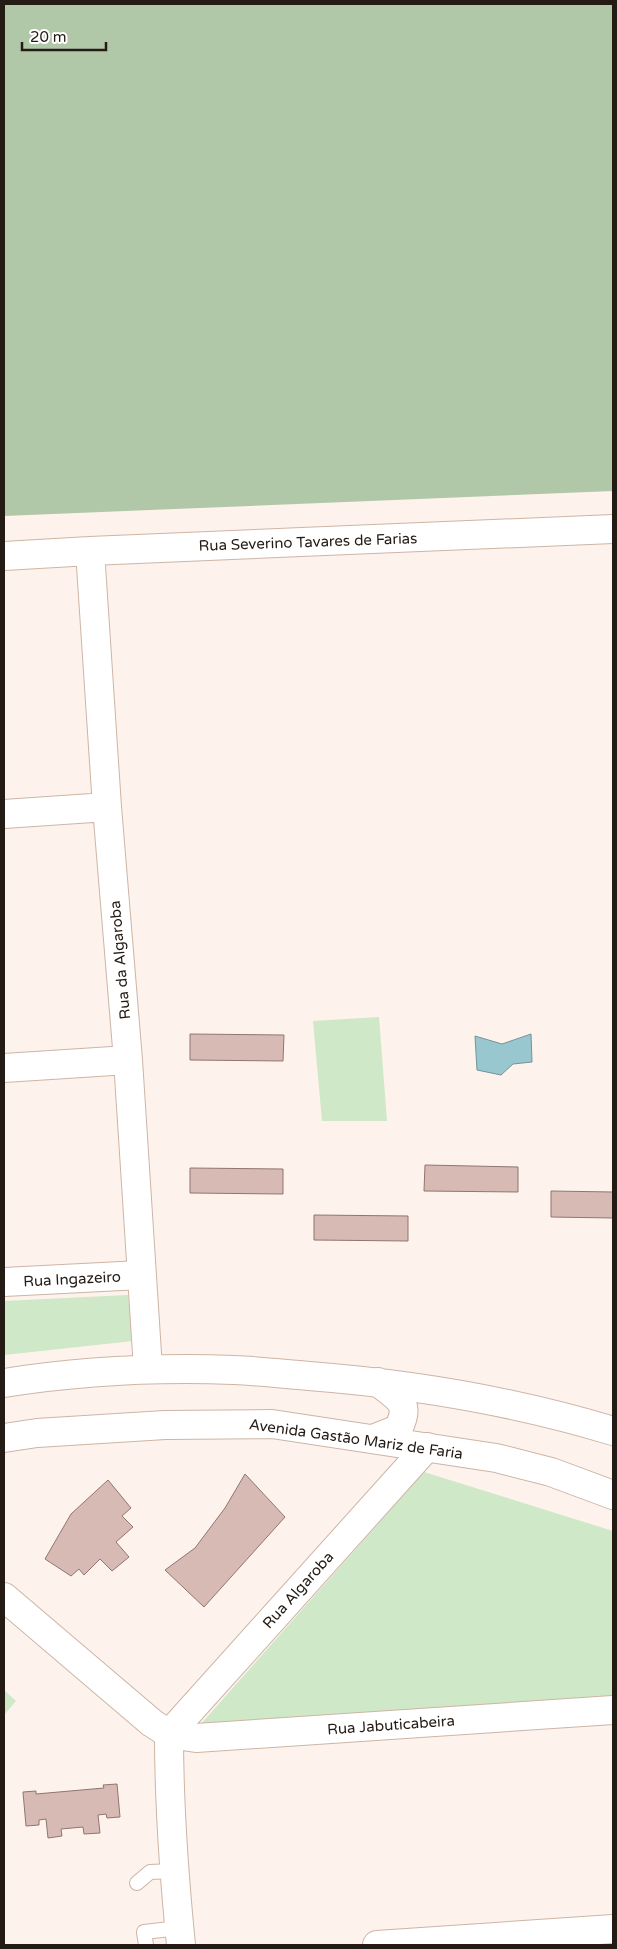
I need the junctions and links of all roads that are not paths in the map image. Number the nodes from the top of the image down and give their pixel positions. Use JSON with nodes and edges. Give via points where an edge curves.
{"nodes":[{"id":1,"x":613,"y":529,"type":"edge"},
{"id":2,"x":90,"y":551,"type":"junction"},
{"id":3,"x":4,"y":556,"type":"edge"},
{"id":4,"x":107,"y":807,"type":"junction"},
{"id":5,"x":4,"y":814,"type":"edge"},
{"id":6,"x":128,"y":1060,"type":"junction"},
{"id":7,"x":4,"y":1068,"type":"edge"},
{"id":8,"x":141,"y":1275,"type":"junction"},
{"id":9,"x":4,"y":1282,"type":"edge"},
{"id":10,"x":148,"y":1369,"type":"junction"},
{"id":11,"x":378,"y":1382,"type":"junction"},
{"id":12,"x":4,"y":1383,"type":"edge"},
{"id":13,"x":613,"y":1431,"type":"edge"},
{"id":14,"x":4,"y":1438,"type":"edge"},
{"id":15,"x":373,"y":1439,"type":"junction"},
{"id":16,"x":427,"y":1447,"type":"junction"},
{"id":17,"x":613,"y":1495,"type":"edge"},
{"id":18,"x":4,"y":1597,"type":"edge"},
{"id":19,"x":613,"y":1710,"type":"edge"},
{"id":20,"x":169,"y":1734,"type":"junction"},
{"id":21,"x":174,"y":1871,"type":"junction"},
{"id":22,"x":137,"y":1883,"type":"dead end"},
{"id":23,"x":613,"y":1929,"type":"edge"},
{"id":24,"x":180,"y":1937,"type":"edge"},
{"id":25,"x":146,"y":1945,"type":"edge"},
{"id":26,"x":377,"y":1945,"type":"edge"}],
"edges":[{"from":1,"to":2,"type":"street","name":"Rua Severino Tavares de Farias"},
{"from":2,"to":3,"type":"street","name":"Rua Severino Tavares de Farias"},
{"from":2,"to":4,"type":"street","name":"Rua da Algaroba"},
{"from":4,"to":5,"type":"street"},
{"from":4,"to":6,"type":"street","name":"Rua da Algaroba"},
{"from":6,"to":7,"type":"street"},
{"from":6,"to":8,"type":"street","name":"Rua da Algaroba"},
{"from":8,"to":9,"type":"street","name":"Rua Ingazeiro"},
{"from":8,"to":10,"type":"street","name":"Rua da Algaroba"},
{"from":10,"to":11,"type":"street","via":[[234,1370]]},
{"from":10,"to":12,"type":"street"},
{"from":11,"to":13,"type":"street","via":[[492,1400],[561,1415]]},
{"from":11,"to":15,"type":"street","via":[[403,1403],[405,1416],[398,1429]]},
{"from":14,"to":15,"type":"street","name":"Avenida Gastão Mariz de Faria","via":[[47,1432],[224,1423],[272,1424]]},
{"from":15,"to":16,"type":"street","name":"Avenida Gastão Mariz de Faria"},
{"from":16,"to":17,"type":"street","name":"Avenida Gastão Mariz de Faria","via":[[551,1472]]},
{"from":16,"to":20,"type":"street","name":"Rua Algaroba"},
{"from":18,"to":20,"type":"street","via":[[134,1710]]},
{"from":19,"to":20,"type":"street","name":"Rua Jabuticabeira","via":[[196,1738]]},
{"from":20,"to":21,"type":"street"},
{"from":21,"to":22,"type":"lane","via":[[150,1872]]},
{"from":21,"to":24,"type":"street"},
{"from":23,"to":26,"type":"street"},
{"from":24,"to":25,"type":"lane","via":[[144,1932]]}]}
